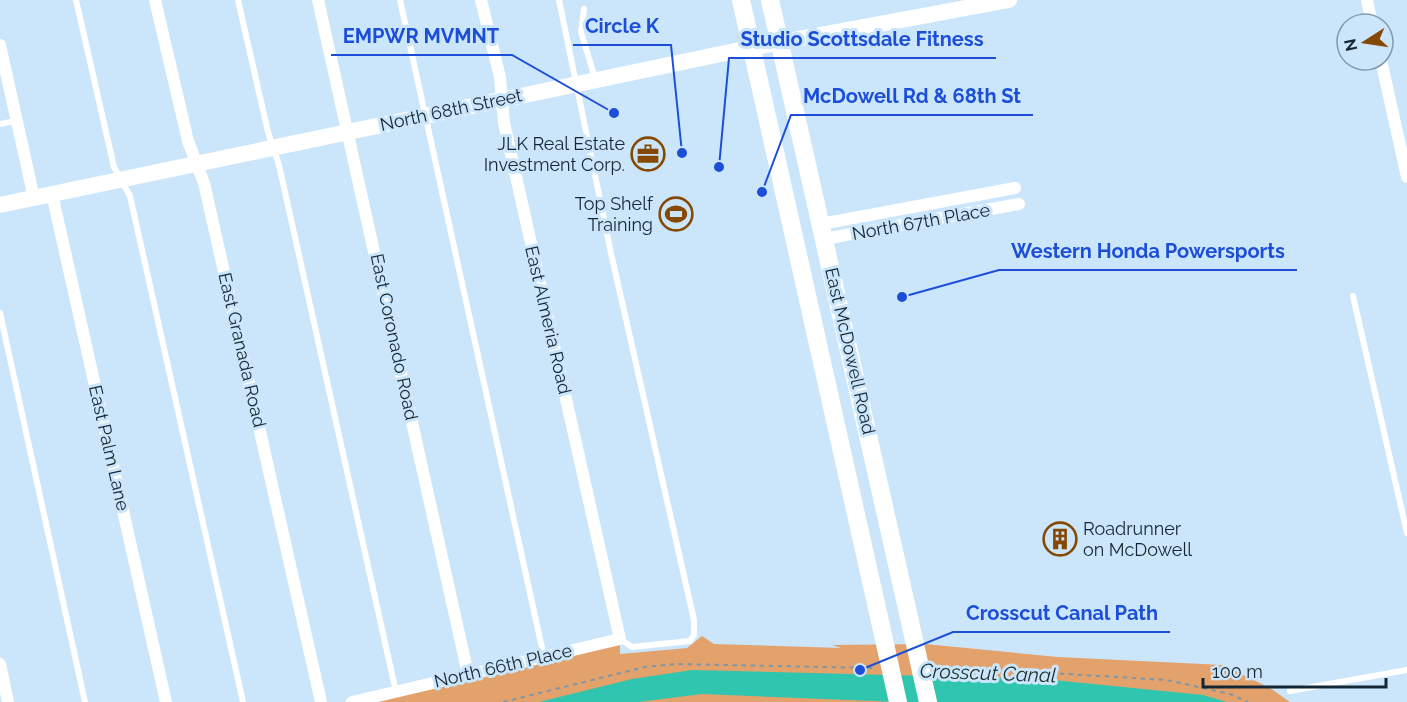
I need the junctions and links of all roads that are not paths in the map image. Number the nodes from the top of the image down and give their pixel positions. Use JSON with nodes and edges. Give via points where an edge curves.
{"nodes":[{"id":1,"x":76,"y":0,"type":"edge"},
{"id":2,"x":156,"y":0,"type":"edge"},
{"id":3,"x":238,"y":0,"type":"edge"},
{"id":4,"x":318,"y":0,"type":"edge"},
{"id":5,"x":400,"y":0,"type":"edge"},
{"id":6,"x":481,"y":0,"type":"edge"},
{"id":7,"x":559,"y":0,"type":"edge"},
{"id":8,"x":741,"y":0,"type":"edge"},
{"id":9,"x":770,"y":0,"type":"edge"},
{"id":10,"x":1009,"y":0,"type":"edge"},
{"id":11,"x":977,"y":3,"type":"edge"},
{"id":12,"x":584,"y":9,"type":"dead end"},
{"id":13,"x":780,"y":44,"type":"junction"},
{"id":14,"x":0,"y":48,"type":"edge"},
{"id":15,"x":752,"y":48,"type":"junction"},
{"id":16,"x":1383,"y":72,"type":"edge"},
{"id":17,"x":595,"y":80,"type":"junction"},
{"id":18,"x":578,"y":84,"type":"junction"},
{"id":19,"x":501,"y":99,"type":"junction"},
{"id":20,"x":426,"y":115,"type":"junction"},
{"id":21,"x":17,"y":121,"type":"junction"},
{"id":22,"x":0,"y":124,"type":"edge"},
{"id":23,"x":350,"y":132,"type":"junction"},
{"id":24,"x":273,"y":148,"type":"junction"},
{"id":25,"x":197,"y":164,"type":"junction"},
{"id":26,"x":1407,"y":177,"type":"edge"},
{"id":27,"x":122,"y":181,"type":"junction"},
{"id":28,"x":1015,"y":188,"type":"dead end"},
{"id":29,"x":52,"y":194,"type":"junction"},
{"id":30,"x":34,"y":198,"type":"junction"},
{"id":31,"x":1019,"y":204,"type":"dead end"},
{"id":32,"x":0,"y":205,"type":"edge"},
{"id":33,"x":822,"y":232,"type":"junction"},
{"id":34,"x":831,"y":269,"type":"junction"},
{"id":35,"x":803,"y":276,"type":"junction"},
{"id":36,"x":1353,"y":296,"type":"dead end"},
{"id":37,"x":0,"y":314,"type":"edge"},
{"id":38,"x":1407,"y":533,"type":"edge"},
{"id":39,"x":620,"y":639,"type":"junction"},
{"id":40,"x":543,"y":657,"type":"junction"},
{"id":41,"x":0,"y":664,"type":"edge"},
{"id":42,"x":1407,"y":670,"type":"edge"},
{"id":43,"x":468,"y":674,"type":"junction"},
{"id":44,"x":1290,"y":691,"type":"dead end"},
{"id":45,"x":396,"y":692,"type":"junction"},
{"id":46,"x":8,"y":702,"type":"edge"},
{"id":47,"x":85,"y":702,"type":"edge"},
{"id":48,"x":166,"y":702,"type":"edge"},
{"id":49,"x":243,"y":702,"type":"edge"},
{"id":50,"x":321,"y":702,"type":"edge"},
{"id":51,"x":352,"y":702,"type":"edge"},
{"id":52,"x":898,"y":702,"type":"edge"},
{"id":53,"x":928,"y":702,"type":"edge"}],
"edges":[{"from":1,"to":27,"type":"lane","via":[[114,167]]},
{"from":2,"to":25,"type":"street","name":"East Granada Road","via":[[188,141]]},
{"from":3,"to":24,"type":"lane"},
{"from":4,"to":23,"type":"street","name":"East Coronado Road"},
{"from":5,"to":20,"type":"lane"},
{"from":6,"to":19,"type":"street","name":"East Almeria Road","via":[[500,77]]},
{"from":7,"to":18,"type":"lane"},
{"from":8,"to":15,"type":"main road","name":"East McDowell Road"},
{"from":9,"to":13,"type":"main road","name":"East McDowell Road"},
{"from":10,"to":11,"type":"street","name":"North 68th Street"},
{"from":11,"to":13,"type":"street","name":"North 68th Street"},
{"from":12,"to":17,"type":"lane","via":[[581,32]]},
{"from":13,"to":15,"type":"street","name":"North 68th Street"},
{"from":13,"to":33,"type":"main road","name":"East McDowell Road"},
{"from":14,"to":21,"type":"street"},
{"from":15,"to":17,"type":"street","name":"North 68th Street"},
{"from":15,"to":35,"type":"main road","name":"East McDowell Road"},
{"from":16,"to":26,"type":"street"},
{"from":17,"to":18,"type":"street","name":"North 68th Street"},
{"from":18,"to":19,"type":"street","name":"North 68th Street"},
{"from":18,"to":39,"type":"lane","via":[[610,253],[694,620],[690,641],[632,647]]},
{"from":19,"to":20,"type":"street","name":"North 68th Street"},
{"from":19,"to":39,"type":"street","name":"East Almeria Road"},
{"from":20,"to":23,"type":"street","name":"North 68th Street"},
{"from":20,"to":40,"type":"lane"},
{"from":21,"to":22,"type":"lane"},
{"from":21,"to":30,"type":"street"},
{"from":23,"to":24,"type":"street","name":"North 68th Street"},
{"from":23,"to":43,"type":"street","name":"East Coronado Road"},
{"from":24,"to":25,"type":"street","name":"North 68th Street"},
{"from":24,"to":45,"type":"lane"},
{"from":25,"to":27,"type":"street","name":"North 68th Street"},
{"from":25,"to":50,"type":"street","name":"East Granada Road"},
{"from":27,"to":29,"type":"street","name":"North 68th Street"},
{"from":27,"to":49,"type":"lane","via":[[130,196]]},
{"from":28,"to":33,"type":"street","name":"North 67th Place"},
{"from":29,"to":30,"type":"street","name":"North 68th Street"},
{"from":29,"to":48,"type":"street","name":"East Palm Lane"},
{"from":30,"to":32,"type":"street","name":"North 68th Street"},
{"from":31,"to":33,"type":"street","name":"North 67th Place"},
{"from":33,"to":34,"type":"main road","name":"East McDowell Road"},
{"from":34,"to":35,"type":"main road"},
{"from":34,"to":53,"type":"main road","name":"East McDowell Road","via":[[927,670]]},
{"from":35,"to":52,"type":"main road","name":"East McDowell Road","via":[[885,669]]},
{"from":36,"to":38,"type":"lane"},
{"from":37,"to":47,"type":"lane"},
{"from":39,"to":40,"type":"street","name":"North 66th Place"},
{"from":40,"to":43,"type":"street","name":"North 66th Place"},
{"from":41,"to":46,"type":"street"},
{"from":42,"to":44,"type":"lane"},
{"from":43,"to":45,"type":"street","name":"North 66th Place"},
{"from":45,"to":51,"type":"street","name":"North 66th Place"}]}
